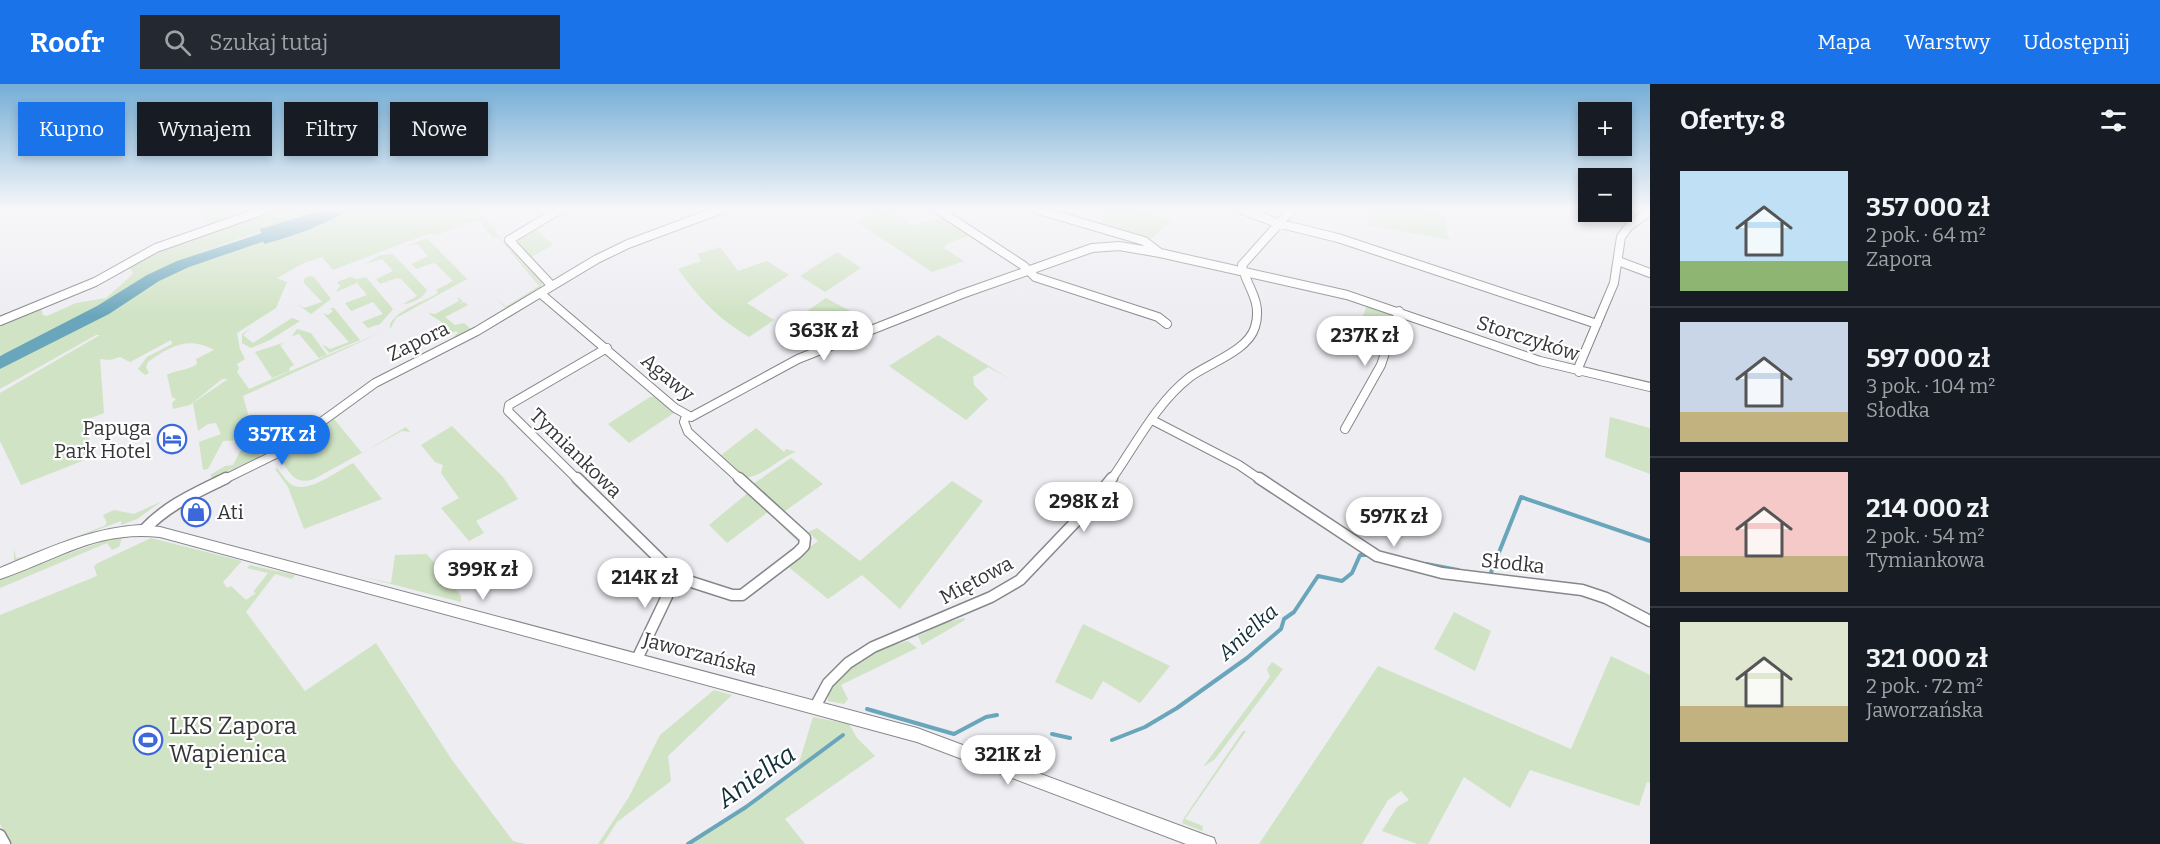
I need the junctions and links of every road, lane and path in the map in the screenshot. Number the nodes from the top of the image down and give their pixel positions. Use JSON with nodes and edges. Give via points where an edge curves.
{"nodes":[{"id":1,"x":166,"y":244,"type":"edge"},
{"id":2,"x":513,"y":244,"type":"edge"},
{"id":3,"x":627,"y":244,"type":"edge"},
{"id":4,"x":991,"y":244,"type":"edge"},
{"id":5,"x":1148,"y":244,"type":"edge"},
{"id":6,"x":1258,"y":244,"type":"edge"},
{"id":7,"x":1357,"y":244,"type":"edge"},
{"id":8,"x":1620,"y":244,"type":"edge"},
{"id":9,"x":1160,"y":253,"type":"junction"},
{"id":10,"x":1618,"y":261,"type":"junction"},
{"id":11,"x":1242,"y":271,"type":"junction"},
{"id":12,"x":1028,"y":272,"type":"junction"},
{"id":13,"x":1650,"y":273,"type":"edge"},
{"id":14,"x":1270,"y":276,"type":"junction"},
{"id":15,"x":552,"y":286,"type":"junction"},
{"id":16,"x":1254,"y":292,"type":"junction"},
{"id":17,"x":540,"y":293,"type":"junction"},
{"id":18,"x":1399,"y":311,"type":"junction"},
{"id":19,"x":0,"y":321,"type":"edge"},
{"id":20,"x":1167,"y":324,"type":"dead end"},
{"id":21,"x":1597,"y":324,"type":"junction"},
{"id":22,"x":607,"y":348,"type":"junction"},
{"id":23,"x":1580,"y":372,"type":"junction"},
{"id":24,"x":1650,"y":387,"type":"edge"},
{"id":25,"x":686,"y":416,"type":"junction"},
{"id":26,"x":1154,"y":422,"type":"junction"},
{"id":27,"x":1345,"y":429,"type":"dead end"},
{"id":28,"x":144,"y":530,"type":"junction"},
{"id":29,"x":0,"y":574,"type":"edge"},
{"id":30,"x":679,"y":578,"type":"junction"},
{"id":31,"x":1650,"y":621,"type":"edge"},
{"id":32,"x":638,"y":659,"type":"junction"},
{"id":33,"x":815,"y":707,"type":"junction"},
{"id":34,"x":0,"y":835,"type":"edge"},
{"id":35,"x":5,"y":844,"type":"edge"},
{"id":36,"x":1208,"y":844,"type":"edge"}],
"edges":[{"from":1,"to":19,"type":"street","via":[[95,282]]},
{"from":2,"to":15,"type":"street"},
{"from":3,"to":15,"type":"street","name":"Zapora"},
{"from":4,"to":12,"type":"street"},
{"from":5,"to":9,"type":"street","name":"Storczyków"},
{"from":6,"to":11,"type":"street"},
{"from":7,"to":21,"type":"street"},
{"from":8,"to":10,"type":"street"},
{"from":9,"to":11,"type":"street","name":"Storczyków"},
{"from":9,"to":12,"type":"street","name":"Agawy","via":[[1126,246],[1098,246]]},
{"from":10,"to":13,"type":"street"},
{"from":10,"to":21,"type":"street","via":[[1614,283]]},
{"from":11,"to":14,"type":"street","name":"Storczyków"},
{"from":11,"to":16,"type":"street","name":"Miętowa"},
{"from":12,"to":20,"type":"street","via":[[1158,317]]},
{"from":12,"to":25,"type":"street","name":"Agawy","via":[[798,358],[702,413]]},
{"from":14,"to":16,"type":"street"},
{"from":14,"to":18,"type":"street","name":"Storczyków"},
{"from":15,"to":17,"type":"street","name":"Zapora"},
{"from":16,"to":26,"type":"street","name":"Miętowa","via":[[1256,323],[1249,339],[1182,383]]},
{"from":17,"to":22,"type":"street","name":"Agawy"},
{"from":17,"to":28,"type":"street","name":"Zapora","via":[[477,331],[375,383],[280,452],[177,502]]},
{"from":18,"to":23,"type":"street","name":"Storczyków"},
{"from":18,"to":27,"type":"street","via":[[1384,358]]},
{"from":21,"to":23,"type":"street"},
{"from":22,"to":25,"type":"street","name":"Agawy"},
{"from":22,"to":30,"type":"street","name":"Tymiankowa","via":[[513,402],[508,411]]},
{"from":23,"to":24,"type":"street","name":"Storczyków"},
{"from":25,"to":30,"type":"street","name":"Tymiankowa","via":[[688,432],[799,532],[805,542],[797,553],[742,595]]},
{"from":26,"to":31,"type":"street","name":"Słodka","via":[[1239,465],[1377,556],[1442,573],[1582,590]]},
{"from":26,"to":33,"type":"street","name":"Miętowa","via":[[1095,500],[1018,582],[861,653],[828,679]]},
{"from":28,"to":29,"type":"street","name":"Jaworzańska","via":[[91,539]]},
{"from":28,"to":32,"type":"street","name":"Jaworzańska"},
{"from":30,"to":32,"type":"street"},
{"from":32,"to":33,"type":"street","name":"Jaworzańska"},
{"from":33,"to":36,"type":"street","name":"Jaworzańska","via":[[947,745]]},
{"from":34,"to":35,"type":"street"}]}
